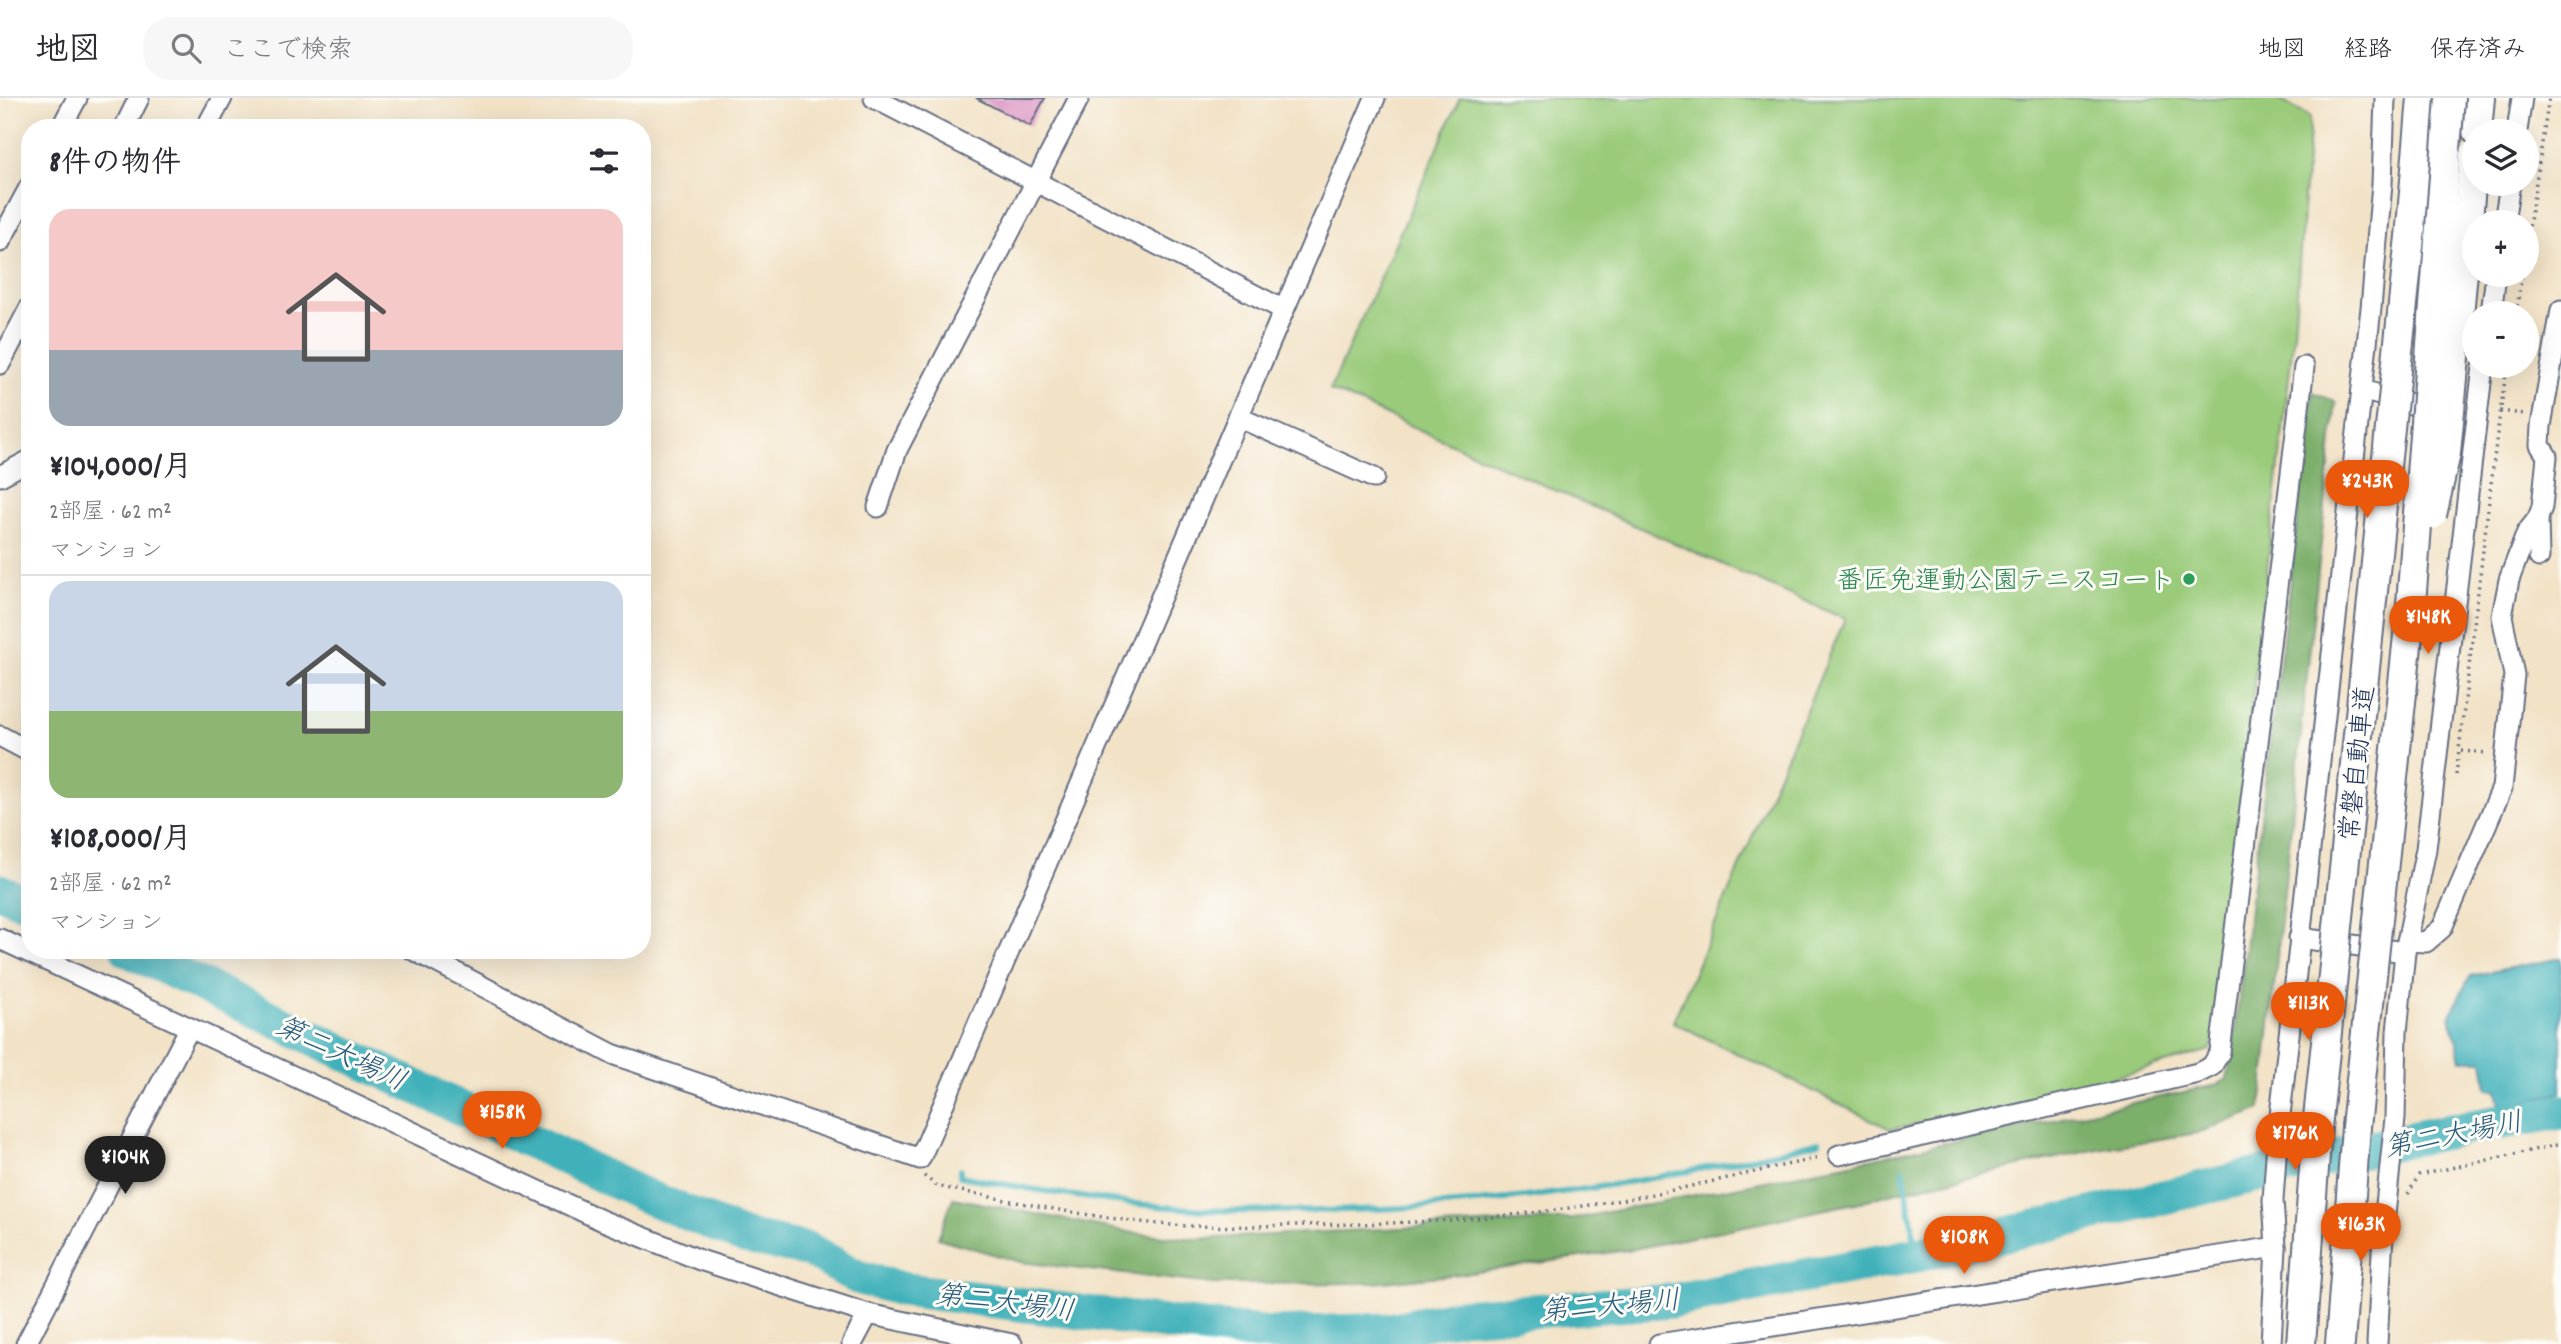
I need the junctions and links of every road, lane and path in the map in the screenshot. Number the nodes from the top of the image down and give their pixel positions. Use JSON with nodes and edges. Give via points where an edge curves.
{"nodes":[{"id":1,"x":77,"y":98,"type":"edge"},
{"id":2,"x":139,"y":98,"type":"edge"},
{"id":3,"x":222,"y":98,"type":"edge"},
{"id":4,"x":874,"y":98,"type":"edge"},
{"id":5,"x":1079,"y":98,"type":"edge"},
{"id":6,"x":1375,"y":98,"type":"edge"},
{"id":7,"x":2385,"y":98,"type":"edge"},
{"id":8,"x":2409,"y":98,"type":"edge"},
{"id":9,"x":2422,"y":98,"type":"edge"},
{"id":10,"x":2449,"y":98,"type":"edge"},
{"id":11,"x":2480,"y":98,"type":"edge"},
{"id":12,"x":2522,"y":98,"type":"edge"},
{"id":13,"x":2549,"y":98,"type":"edge"},
{"id":14,"x":66,"y":119,"type":"edge"},
{"id":15,"x":128,"y":119,"type":"edge"},
{"id":16,"x":211,"y":119,"type":"edge"},
{"id":17,"x":2478,"y":119,"type":"edge"},
{"id":18,"x":2519,"y":119,"type":"edge"},
{"id":19,"x":1036,"y":181,"type":"junction"},
{"id":20,"x":2470,"y":196,"type":"edge"},
{"id":21,"x":21,"y":203,"type":"edge"},
{"id":22,"x":2532,"y":210,"type":"edge"},
{"id":23,"x":2411,"y":228,"type":"junction"},
{"id":24,"x":0,"y":242,"type":"edge"},
{"id":25,"x":1284,"y":310,"type":"junction"},
{"id":26,"x":2561,"y":310,"type":"edge"},
{"id":27,"x":21,"y":324,"type":"edge"},
{"id":28,"x":0,"y":364,"type":"edge"},
{"id":29,"x":2304,"y":367,"type":"dead end"},
{"id":30,"x":2481,"y":378,"type":"edge"},
{"id":31,"x":2362,"y":390,"type":"junction"},
{"id":32,"x":1238,"y":417,"type":"junction"},
{"id":33,"x":2475,"y":422,"type":"junction"},
{"id":34,"x":21,"y":465,"type":"edge"},
{"id":35,"x":0,"y":476,"type":"edge"},
{"id":36,"x":1374,"y":478,"type":"dead end"},
{"id":37,"x":878,"y":507,"type":"dead end"},
{"id":38,"x":2538,"y":519,"type":"junction"},
{"id":39,"x":2539,"y":557,"type":"dead end"},
{"id":40,"x":2410,"y":617,"type":"junction"},
{"id":41,"x":0,"y":736,"type":"edge"},
{"id":42,"x":21,"y":747,"type":"edge"},
{"id":43,"x":2460,"y":751,"type":"dead end"},
{"id":44,"x":2497,"y":754,"type":"dead end"},
{"id":45,"x":2299,"y":938,"type":"junction"},
{"id":46,"x":0,"y":939,"type":"edge"},
{"id":47,"x":2406,"y":947,"type":"junction"},
{"id":48,"x":21,"y":949,"type":"edge"},
{"id":49,"x":42,"y":959,"type":"edge"},
{"id":50,"x":430,"y":959,"type":"edge"},
{"id":51,"x":190,"y":1029,"type":"junction"},
{"id":52,"x":2561,"y":1144,"type":"edge"},
{"id":53,"x":1839,"y":1155,"type":"joint"},
{"id":54,"x":922,"y":1175,"type":"dead end"},
{"id":55,"x":2419,"y":1175,"type":"dead end"},
{"id":56,"x":2276,"y":1247,"type":"junction"},
{"id":57,"x":868,"y":1314,"type":"junction"},
{"id":58,"x":1741,"y":1337,"type":"edge"},
{"id":59,"x":26,"y":1344,"type":"edge"},
{"id":60,"x":852,"y":1344,"type":"edge"},
{"id":61,"x":1012,"y":1344,"type":"edge"},
{"id":62,"x":1659,"y":1344,"type":"edge"},
{"id":63,"x":2271,"y":1344,"type":"edge"},
{"id":64,"x":2301,"y":1344,"type":"edge"},
{"id":65,"x":2340,"y":1344,"type":"edge"},
{"id":66,"x":2377,"y":1344,"type":"edge"}],
"edges":[{"from":1,"to":14,"type":"street"},
{"from":2,"to":15,"type":"street"},
{"from":3,"to":16,"type":"street"},
{"from":4,"to":19,"type":"street"},
{"from":5,"to":19,"type":"street"},
{"from":6,"to":25,"type":"street"},
{"from":7,"to":31,"type":"street","via":[[2382,184]]},
{"from":8,"to":23,"type":"highway"},
{"from":9,"to":23,"type":"highway","name":"常磐自動車道"},
{"from":10,"to":40,"type":"highway","name":"常磐自動車道","bridge":true},
{"from":11,"to":17,"type":"highway"},
{"from":12,"to":18,"type":"street"},
{"from":13,"to":22,"type":"path"},
{"from":19,"to":25,"type":"street"},
{"from":19,"to":37,"type":"street","via":[[897,450]]},
{"from":20,"to":40,"type":"highway","bridge":true,"via":[[2446,453]]},
{"from":21,"to":24,"type":"street"},
{"from":23,"to":64,"type":"highway","name":"常磐自動車道","bridge":true,"via":[[2317,1128]]},
{"from":25,"to":32,"type":"street"},
{"from":26,"to":38,"type":"street","via":[[2541,426],[2540,445],[2547,456]]},
{"from":27,"to":28,"type":"street"},
{"from":29,"to":53,"type":"street","via":[[2220,1052],[2211,1066],[2198,1073]]},
{"from":30,"to":33,"type":"street"},
{"from":31,"to":33,"type":"street"},
{"from":31,"to":45,"type":"street"},
{"from":32,"to":36,"type":"street"},
{"from":32,"to":50,"type":"street","via":[[920,1159],[612,1054]]},
{"from":33,"to":47,"type":"street","via":[[2426,849]]},
{"from":34,"to":35,"type":"street"},
{"from":38,"to":39,"type":"street"},
{"from":38,"to":47,"type":"street","via":[[2527,532],[2509,580],[2502,617],[2514,675],[2502,788],[2442,928],[2426,942]]},
{"from":40,"to":65,"type":"highway","name":"常磐自動車道","bridge":true,"via":[[2356,1128]]},
{"from":41,"to":42,"type":"street"},
{"from":43,"to":44,"type":"path"},
{"from":45,"to":47,"type":"street"},
{"from":45,"to":56,"type":"street","via":[[2277,1142]]},
{"from":46,"to":48,"type":"street"},
{"from":47,"to":66,"type":"street"},
{"from":49,"to":51,"type":"street"},
{"from":51,"to":57,"type":"street","via":[[601,1220],[700,1260]]},
{"from":51,"to":59,"type":"street"},
{"from":52,"to":55,"type":"path"},
{"from":53,"to":54,"type":"path","via":[[1577,1207],[1378,1225],[1160,1224],[951,1189]]},
{"from":56,"to":58,"type":"street"},
{"from":56,"to":63,"type":"street"},
{"from":57,"to":60,"type":"street"},
{"from":57,"to":61,"type":"street"},
{"from":58,"to":62,"type":"street"}]}
